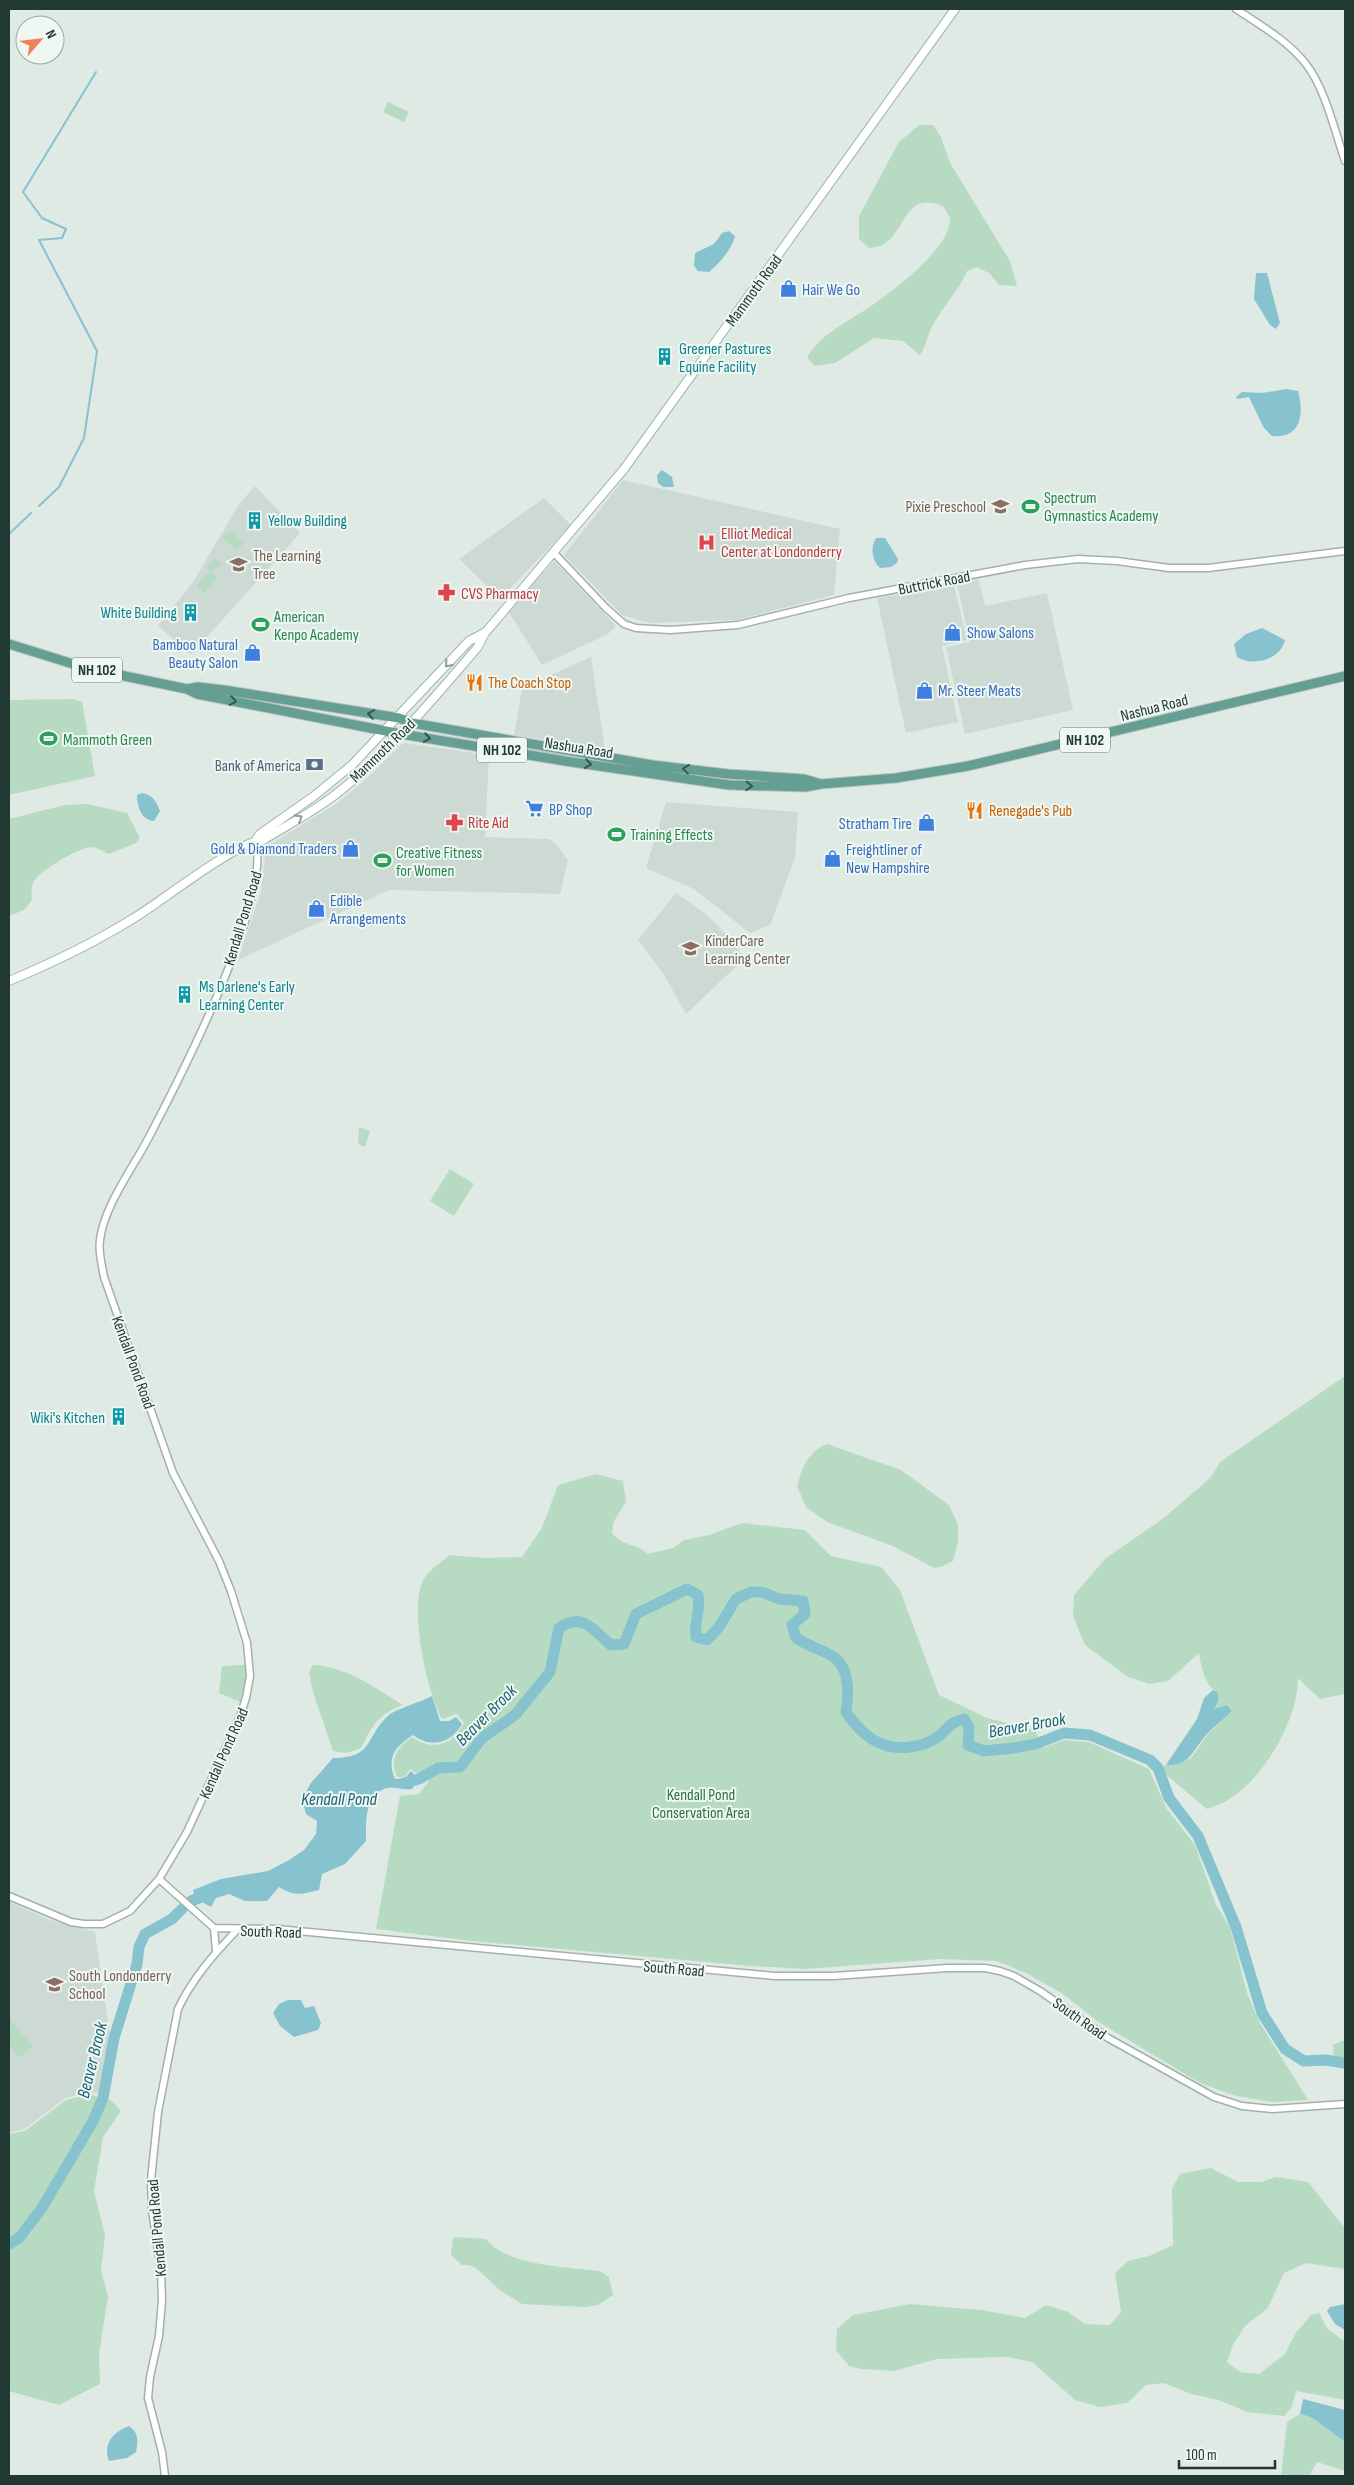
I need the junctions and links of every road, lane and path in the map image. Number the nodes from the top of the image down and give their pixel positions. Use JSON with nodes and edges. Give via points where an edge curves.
{"nodes":[{"id":1,"x":955,"y":9,"type":"edge"},
{"id":2,"x":1236,"y":9,"type":"edge"},
{"id":3,"x":1345,"y":161,"type":"edge"},
{"id":4,"x":1345,"y":550,"type":"edge"},
{"id":5,"x":554,"y":553,"type":"junction"},
{"id":6,"x":485,"y":633,"type":"junction"},
{"id":7,"x":9,"y":644,"type":"edge"},
{"id":8,"x":1345,"y":676,"type":"edge"},
{"id":9,"x":187,"y":689,"type":"junction"},
{"id":10,"x":398,"y":718,"type":"junction"},
{"id":11,"x":412,"y":723,"type":"junction"},
{"id":12,"x":386,"y":731,"type":"junction"},
{"id":13,"x":401,"y":734,"type":"junction"},
{"id":14,"x":821,"y":784,"type":"junction"},
{"id":15,"x":256,"y":840,"type":"junction"},
{"id":16,"x":9,"y":981,"type":"edge"},
{"id":17,"x":159,"y":1879,"type":"junction"},
{"id":18,"x":9,"y":1896,"type":"edge"},
{"id":19,"x":214,"y":1928,"type":"junction"},
{"id":20,"x":237,"y":1930,"type":"junction"},
{"id":21,"x":216,"y":1951,"type":"junction"},
{"id":22,"x":1345,"y":2104,"type":"edge"},
{"id":23,"x":165,"y":2476,"type":"edge"}],
"edges":[{"from":1,"to":5,"type":"main road","name":"Mammoth Road","via":[[647,438]]},
{"from":2,"to":3,"type":"street","via":[[1284,43],[1307,66],[1320,91]]},
{"from":4,"to":5,"type":"street","name":"Buttrick Road","via":[[1208,568],[1170,568],[1086,559],[1042,563],[849,598],[738,625],[670,630],[624,624]]},
{"from":5,"to":6,"type":"main road","name":"Mammoth Road"},
{"from":6,"to":10,"type":"main road","name":"Mammoth Road","one_way":true,"via":[[469,641]]},
{"from":6,"to":11,"type":"main road","name":"Mammoth Road","via":[[477,648]]},
{"from":7,"to":9,"type":"main road","name":"Nashua Road","number":"NH 102","via":[[86,668]]},
{"from":8,"to":14,"type":"main road","name":"Nashua Road","number":"NH 102","via":[[968,766],[896,778]]},
{"from":10,"to":9,"type":"main road","name":"Nashua Road","number":"NH 102","one_way":true,"via":[[224,690]]},
{"from":9,"to":12,"type":"main road","name":"Nashua Road","number":"NH 102","one_way":true,"via":[[197,694]]},
{"from":10,"to":11,"type":"main road","name":"Nashua Road","number":"NH 102"},
{"from":10,"to":12,"type":"main road","name":"Mammoth Road"},
{"from":11,"to":13,"type":"main road","name":"Mammoth Road"},
{"from":14,"to":11,"type":"main road","name":"Nashua Road","number":"NH 102","one_way":true,"via":[[804,779],[652,765]]},
{"from":12,"to":13,"type":"main road","name":"Nashua Road","number":"NH 102"},
{"from":12,"to":15,"type":"main road","name":"Mammoth Road","via":[[352,765]]},
{"from":13,"to":14,"type":"main road","name":"Nashua Road","number":"NH 102","one_way":true,"via":[[728,785],[805,788]]},
{"from":15,"to":13,"type":"main road","name":"Mammoth Road","one_way":true,"via":[[263,840],[326,801],[358,776]]},
{"from":15,"to":16,"type":"main road","name":"Mammoth Road","via":[[135,918],[50,964]]},
{"from":15,"to":17,"type":"street","name":"Kendall Pond Road","via":[[259,861],[256,883],[231,960],[149,1137],[109,1211],[100,1239],[104,1277],[168,1460],[228,1583],[251,1663],[246,1698],[238,1720],[187,1832]]},
{"from":17,"to":18,"type":"street","via":[[130,1911],[103,1924],[71,1922]]},
{"from":17,"to":19,"type":"street"},
{"from":19,"to":20,"type":"street","name":"South Road"},
{"from":19,"to":21,"type":"street"},
{"from":20,"to":21,"type":"street","name":"Kendall Pond Road"},
{"from":20,"to":22,"type":"street","name":"South Road","via":[[277,1929],[766,1976],[985,1968],[1014,1976],[1127,2050],[1228,2103],[1272,2109]]},
{"from":21,"to":23,"type":"street","name":"Kendall Pond Road","via":[[186,1991],[178,2009],[158,2112],[151,2180],[162,2300],[160,2336],[148,2398]]}]}
